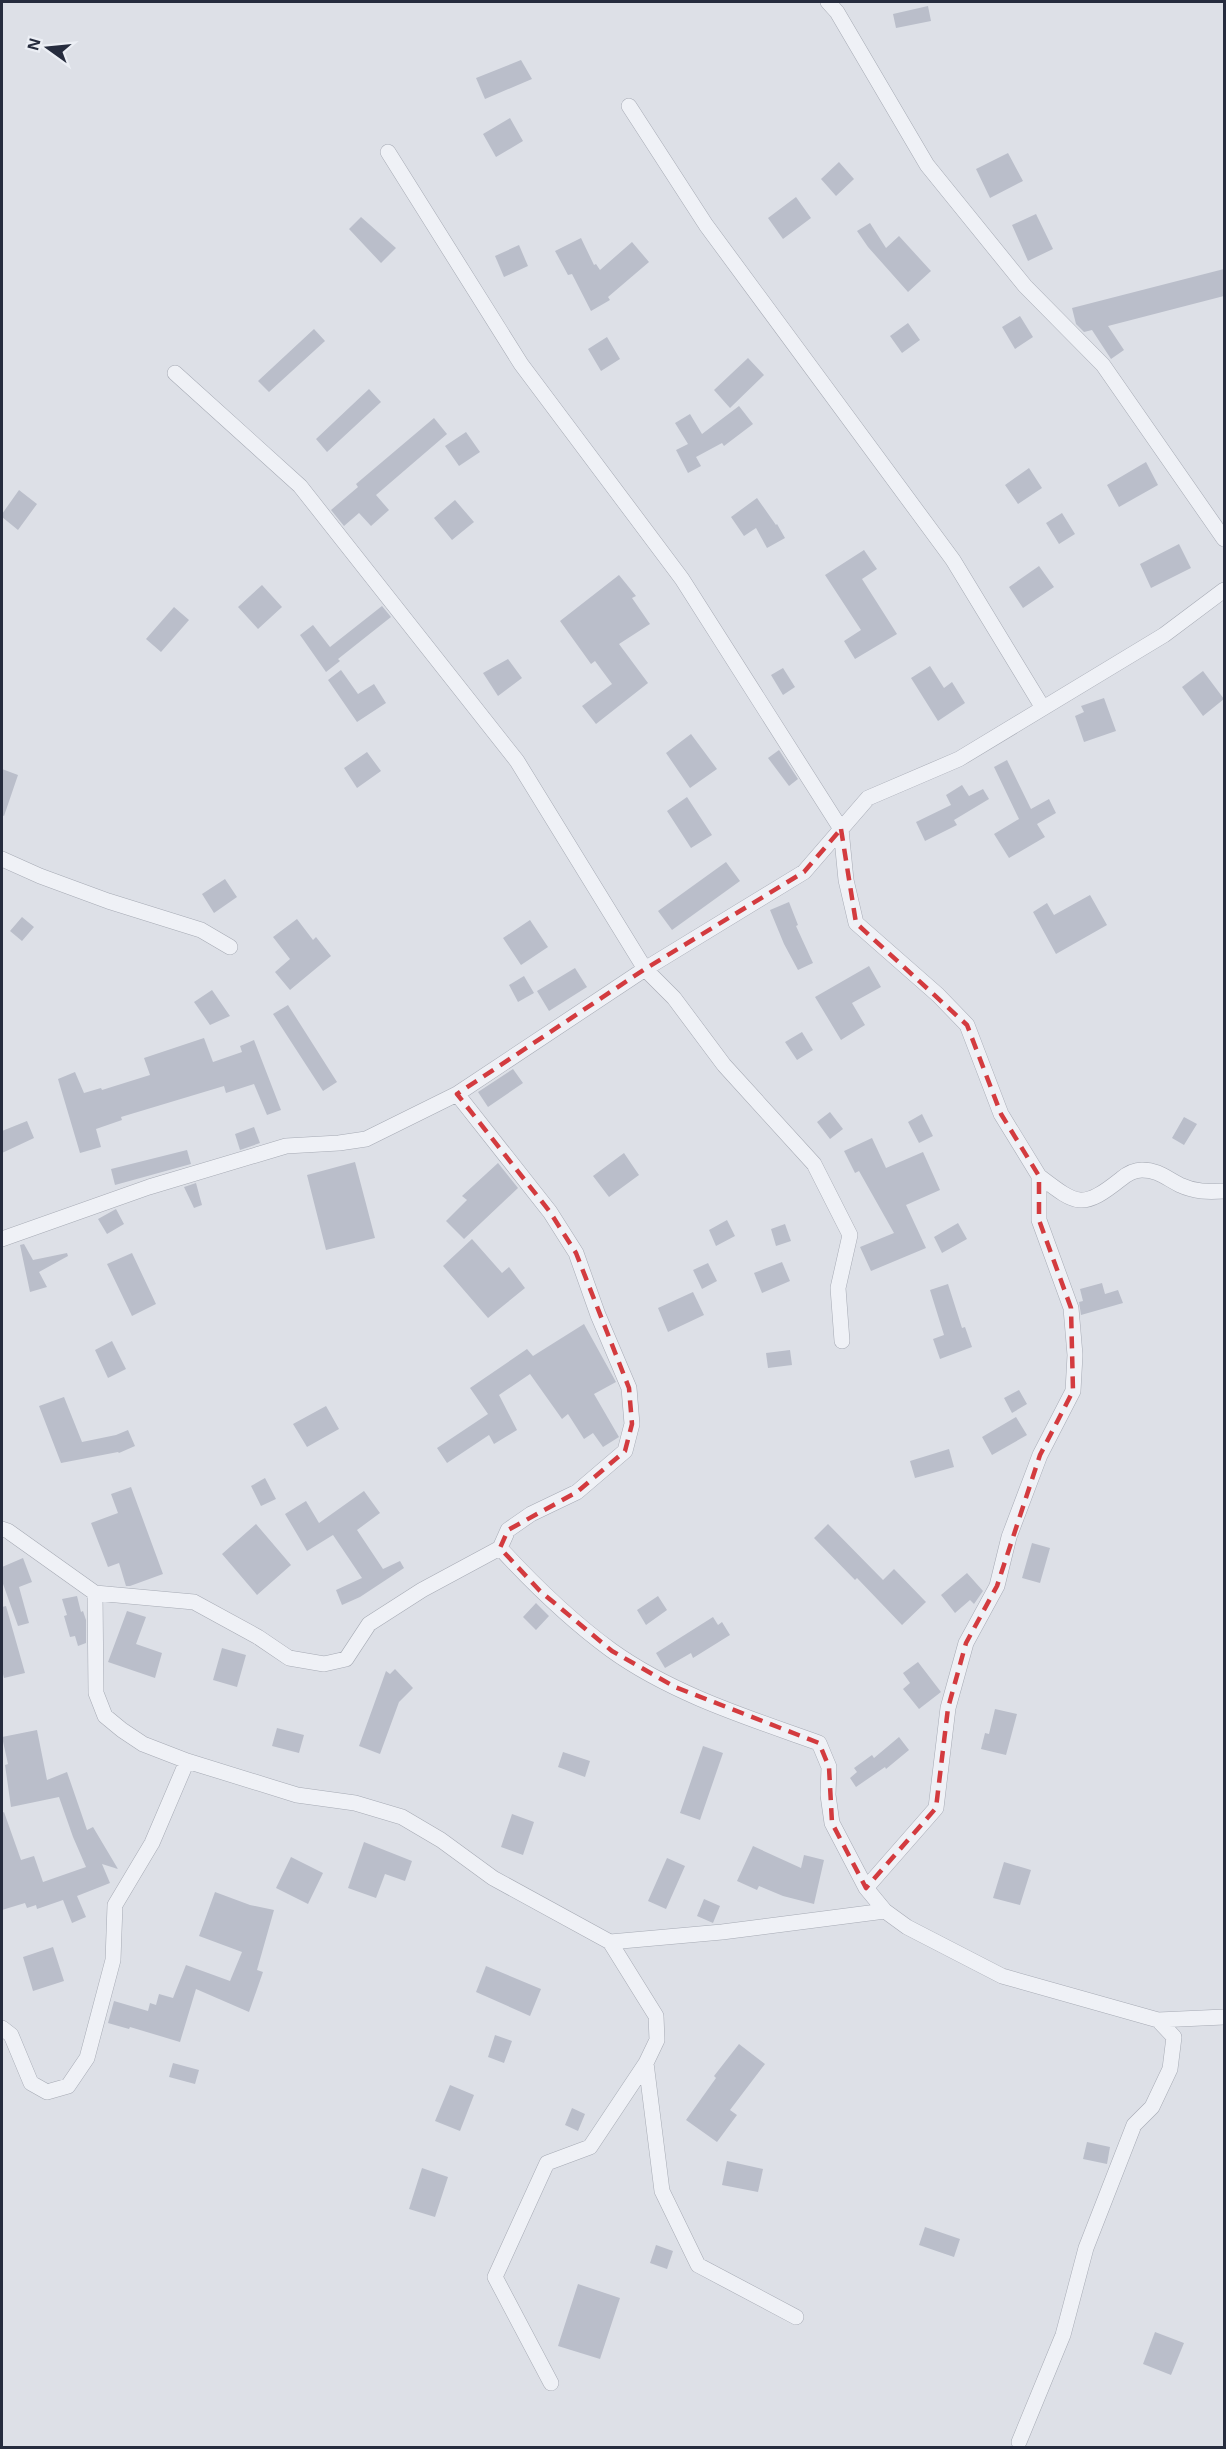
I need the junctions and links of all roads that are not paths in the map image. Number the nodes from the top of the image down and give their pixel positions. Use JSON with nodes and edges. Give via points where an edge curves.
{"nodes":[{"id":1,"x":837,"y":5,"type":"edge"},
{"id":2,"x":628,"y":106,"type":"dead end"},
{"id":3,"x":388,"y":153,"type":"dead end"},
{"id":4,"x":175,"y":373,"type":"dead end"},
{"id":5,"x":1224,"y":539,"type":"edge"},
{"id":6,"x":1224,"y":590,"type":"edge"},
{"id":7,"x":1043,"y":708,"type":"junction"},
{"id":8,"x":841,"y":829,"type":"junction"},
{"id":9,"x":2,"y":859,"type":"edge"},
{"id":10,"x":230,"y":947,"type":"dead end"},
{"id":11,"x":645,"y":969,"type":"junction"},
{"id":12,"x":457,"y":1094,"type":"junction"},
{"id":13,"x":1039,"y":1176,"type":"junction"},
{"id":14,"x":1224,"y":1191,"type":"edge"},
{"id":15,"x":2,"y":1239,"type":"edge"},
{"id":16,"x":842,"y":1341,"type":"dead end"},
{"id":17,"x":2,"y":1529,"type":"edge"},
{"id":18,"x":500,"y":1548,"type":"junction"},
{"id":19,"x":95,"y":1593,"type":"junction"},
{"id":20,"x":187,"y":1761,"type":"junction"},
{"id":21,"x":866,"y":1888,"type":"junction"},
{"id":22,"x":885,"y":1911,"type":"junction"},
{"id":23,"x":610,"y":1942,"type":"junction"},
{"id":24,"x":1224,"y":2018,"type":"edge"},
{"id":25,"x":1158,"y":2020,"type":"junction"},
{"id":26,"x":2,"y":2028,"type":"edge"},
{"id":27,"x":646,"y":2063,"type":"junction"},
{"id":28,"x":796,"y":2317,"type":"dead end"},
{"id":29,"x":551,"y":2383,"type":"dead end"},
{"id":30,"x":1019,"y":2442,"type":"dead end"}],
"edges":[{"from":1,"to":5,"type":"street","via":[[927,165],[1025,286],[1103,365]]},
{"from":2,"to":7,"type":"street","via":[[706,225],[953,560]]},
{"from":3,"to":8,"type":"street","via":[[521,364],[682,579]]},
{"from":4,"to":11,"type":"street","via":[[300,486],[474,706],[517,761]]},
{"from":6,"to":7,"type":"street","via":[[1164,635]]},
{"from":7,"to":8,"type":"street","via":[[959,759],[868,798]]},
{"from":8,"to":11,"type":"street","via":[[804,872]]},
{"from":8,"to":13,"type":"street","via":[[846,880],[856,923],[967,1025],[1001,1114]]},
{"from":9,"to":10,"type":"street","via":[[79,890],[201,930]]},
{"from":11,"to":12,"type":"street"},
{"from":11,"to":16,"type":"street","via":[[674,998],[724,1065],[814,1164],[850,1235],[838,1288]]},
{"from":12,"to":15,"type":"street","via":[[366,1139],[286,1146],[149,1187]]},
{"from":12,"to":18,"type":"street","via":[[550,1212],[576,1253],[629,1388],[632,1424],[625,1451],[577,1492],[508,1530]]},
{"from":13,"to":14,"type":"street","via":[[1065,1195],[1081,1201],[1094,1199],[1127,1174],[1139,1170],[1159,1172],[1199,1192]]},
{"from":13,"to":21,"type":"street","via":[[1039,1220],[1071,1308],[1073,1391],[1040,1455],[1009,1537],[997,1586],[966,1643],[948,1708],[936,1808]]},
{"from":17,"to":19,"type":"street"},
{"from":18,"to":19,"type":"street","via":[[377,1618],[346,1659],[324,1664],[289,1659],[194,1602]]},
{"from":18,"to":21,"type":"street","via":[[540,1591],[612,1650],[675,1687],[819,1743],[829,1767],[832,1822]]},
{"from":19,"to":20,"type":"street","via":[[96,1693],[105,1716],[143,1744]]},
{"from":20,"to":23,"type":"street","via":[[297,1795],[355,1803],[402,1816],[493,1878]]},
{"from":20,"to":26,"type":"street","via":[[152,1843],[115,1905],[113,1960],[87,2058],[68,2086],[47,2092],[31,2084],[11,2035]]},
{"from":21,"to":22,"type":"street"},
{"from":22,"to":23,"type":"street"},
{"from":22,"to":25,"type":"street","via":[[906,1927],[1002,1977]]},
{"from":23,"to":27,"type":"street","via":[[656,2016],[657,2040]]},
{"from":24,"to":25,"type":"street"},
{"from":25,"to":30,"type":"street","via":[[1174,2037],[1170,2069],[1152,2107],[1134,2125],[1086,2248],[1063,2335]]},
{"from":27,"to":28,"type":"street","via":[[662,2191],[698,2265]]},
{"from":27,"to":29,"type":"street","via":[[590,2147],[547,2163],[495,2277]]}]}
